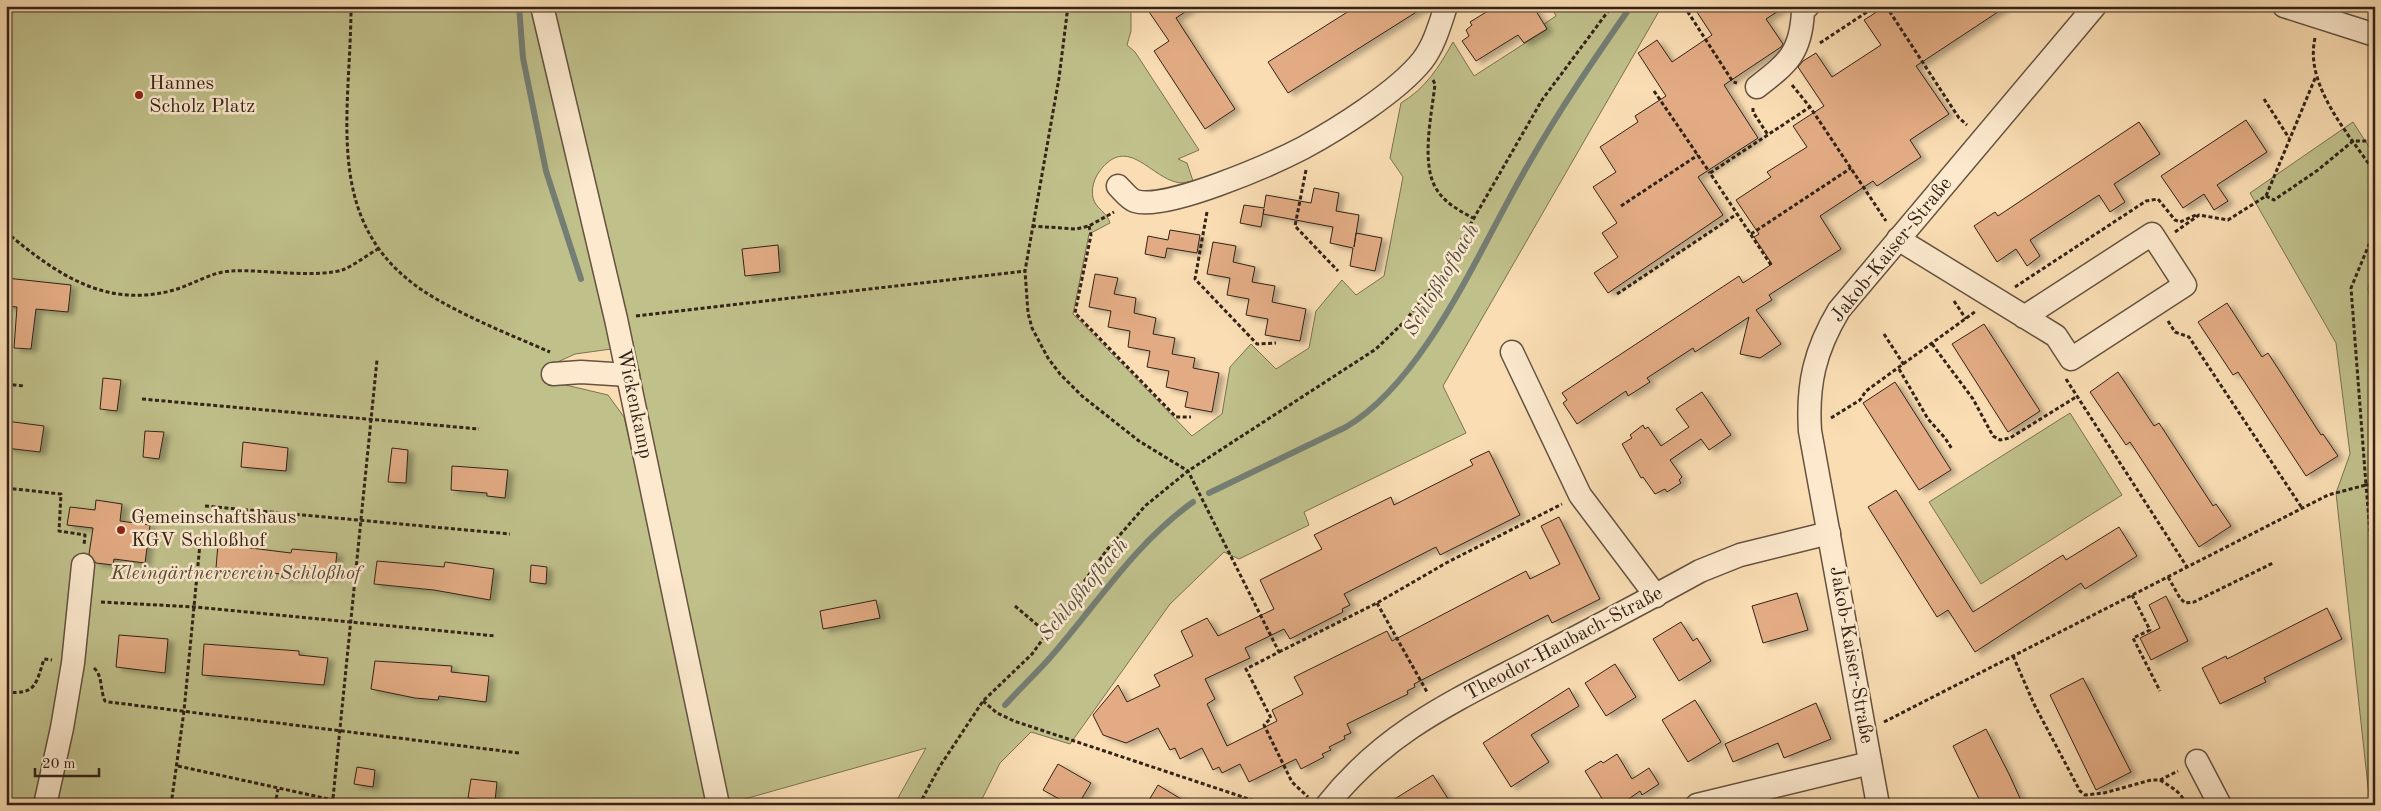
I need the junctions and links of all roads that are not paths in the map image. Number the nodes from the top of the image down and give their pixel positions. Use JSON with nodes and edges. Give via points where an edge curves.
{"nodes":[{"id":1,"x":542,"y":6,"type":"edge"},
{"id":2,"x":1446,"y":6,"type":"edge"},
{"id":3,"x":1808,"y":6,"type":"edge"},
{"id":4,"x":2095,"y":6,"type":"edge"},
{"id":5,"x":2284,"y":6,"type":"edge"},
{"id":6,"x":2321,"y":12,"type":"edge"},
{"id":7,"x":2375,"y":35,"type":"edge"},
{"id":8,"x":1757,"y":87,"type":"road end"},
{"id":9,"x":1126,"y":194,"type":"road end"},
{"id":10,"x":1898,"y":239,"type":"junction"},
{"id":11,"x":2024,"y":317,"type":"junction"},
{"id":12,"x":1512,"y":352,"type":"dead end"},
{"id":13,"x":556,"y":365,"type":"road end"},
{"id":14,"x":628,"y":375,"type":"junction"},
{"id":15,"x":1829,"y":533,"type":"junction"},
{"id":16,"x":84,"y":557,"type":"road end"},
{"id":17,"x":1656,"y":596,"type":"junction"},
{"id":18,"x":2197,"y":761,"type":"road end"},
{"id":19,"x":1870,"y":763,"type":"junction"},
{"id":20,"x":1318,"y":802,"type":"edge"},
{"id":21,"x":45,"y":805,"type":"edge"},
{"id":22,"x":718,"y":805,"type":"edge"},
{"id":23,"x":1697,"y":805,"type":"edge"},
{"id":24,"x":1878,"y":805,"type":"edge"},
{"id":25,"x":2220,"y":805,"type":"edge"}],
"edges":[{"from":1,"to":14,"type":"street","name":"Wickenkamp"},
{"from":2,"to":9,"type":"street","via":[[1439,29],[1422,61],[1390,92],[1302,148],[1206,189],[1160,203]]},
{"from":3,"to":8,"type":"street","via":[[1803,11],[1798,48],[1779,70]]},
{"from":4,"to":10,"type":"street","name":"Jakob-Kaiser-Straße"},
{"from":5,"to":6,"type":"street"},
{"from":6,"to":7,"type":"street"},
{"from":10,"to":11,"type":"street"},
{"from":10,"to":15,"type":"street","name":"Jakob-Kaiser-Straße","via":[[1839,310],[1824,335],[1814,364],[1810,431]]},
{"from":11,"to":11,"type":"street","via":[[2152,234],[2185,285],[2071,359],[2056,336]]},
{"from":12,"to":17,"type":"street","via":[[1580,495]]},
{"from":13,"to":14,"type":"street","via":[[581,372]]},
{"from":14,"to":22,"type":"street","name":"Wickenkamp"},
{"from":15,"to":17,"type":"street","name":"Theodor-Haubach-Straße","via":[[1740,555]]},
{"from":15,"to":19,"type":"street","name":"Jakob-Kaiser-Straße"},
{"from":16,"to":21,"type":"street","via":[[73,663]]},
{"from":17,"to":20,"type":"street","name":"Theodor-Haubach-Straße","via":[[1436,710],[1390,741]]},
{"from":18,"to":25,"type":"street"},
{"from":19,"to":23,"type":"street"},
{"from":19,"to":24,"type":"street","name":"Jakob-Kaiser-Straße"}]}
